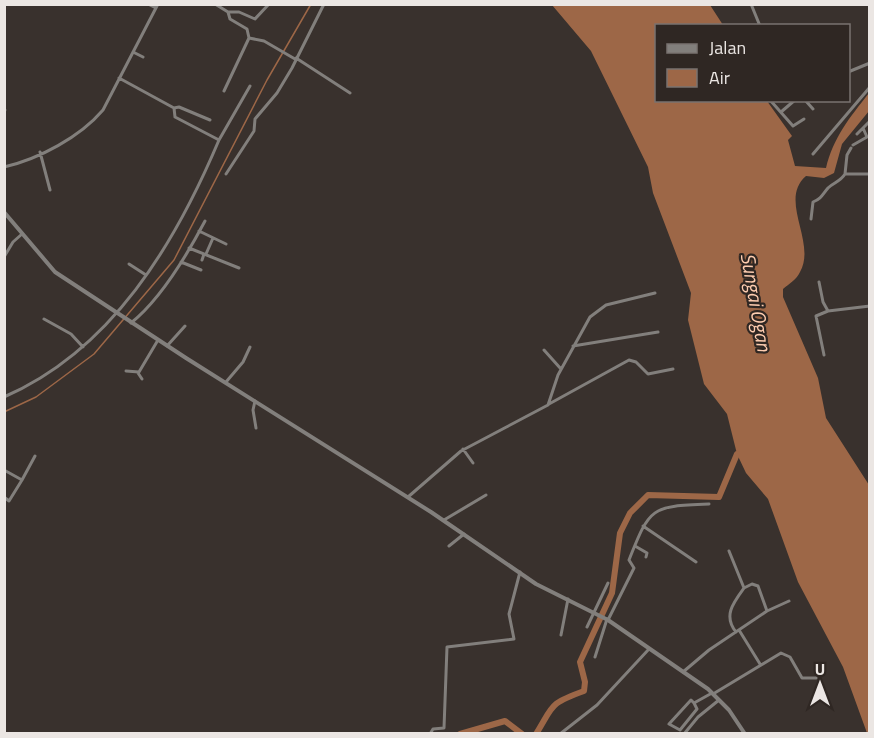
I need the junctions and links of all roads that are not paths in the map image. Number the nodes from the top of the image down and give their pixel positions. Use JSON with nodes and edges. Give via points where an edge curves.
{"nodes":[{"id":1,"x":148,"y":4,"type":"edge"},
{"id":2,"x":215,"y":4,"type":"edge"},
{"id":3,"x":269,"y":4,"type":"edge"},
{"id":4,"x":324,"y":4,"type":"edge"},
{"id":5,"x":751,"y":4,"type":"edge"},
{"id":6,"x":157,"y":6,"type":"edge"},
{"id":7,"x":228,"y":12,"type":"junction"},
{"id":8,"x":759,"y":24,"type":"edge"},
{"id":9,"x":249,"y":38,"type":"junction"},
{"id":10,"x":133,"y":52,"type":"junction"},
{"id":11,"x":142,"y":57,"type":"dead end"},
{"id":12,"x":295,"y":58,"type":"junction"},
{"id":13,"x":870,"y":63,"type":"edge"},
{"id":14,"x":850,"y":72,"type":"edge"},
{"id":15,"x":119,"y":78,"type":"junction"},
{"id":16,"x":250,"y":86,"type":"dead end"},
{"id":17,"x":870,"y":87,"type":"edge"},
{"id":18,"x":224,"y":91,"type":"dead end"},
{"id":19,"x":350,"y":93,"type":"dead end"},
{"id":20,"x":771,"y":102,"type":"edge"},
{"id":21,"x":793,"y":102,"type":"edge"},
{"id":22,"x":807,"y":102,"type":"edge"},
{"id":23,"x":174,"y":108,"type":"junction"},
{"id":24,"x":813,"y":109,"type":"dead end"},
{"id":25,"x":781,"y":112,"type":"junction"},
{"id":26,"x":804,"y":119,"type":"dead end"},
{"id":27,"x":210,"y":120,"type":"dead end"},
{"id":28,"x":870,"y":121,"type":"edge"},
{"id":29,"x":863,"y":128,"type":"junction"},
{"id":30,"x":857,"y":134,"type":"dead end"},
{"id":31,"x":219,"y":140,"type":"junction"},
{"id":32,"x":40,"y":152,"type":"junction"},
{"id":33,"x":813,"y":154,"type":"dead end"},
{"id":34,"x":4,"y":167,"type":"edge"},
{"id":35,"x":226,"y":174,"type":"dead end"},
{"id":36,"x":845,"y":174,"type":"junction"},
{"id":37,"x":870,"y":174,"type":"edge"},
{"id":38,"x":50,"y":190,"type":"dead end"},
{"id":39,"x":4,"y":212,"type":"edge"},
{"id":40,"x":811,"y":219,"type":"dead end"},
{"id":41,"x":205,"y":221,"type":"dead end"},
{"id":42,"x":199,"y":231,"type":"junction"},
{"id":43,"x":22,"y":234,"type":"junction"},
{"id":44,"x":213,"y":238,"type":"junction"},
{"id":45,"x":226,"y":244,"type":"dead end"},
{"id":46,"x":189,"y":248,"type":"junction"},
{"id":47,"x":205,"y":254,"type":"junction"},
{"id":48,"x":4,"y":257,"type":"edge"},
{"id":49,"x":202,"y":260,"type":"dead end"},
{"id":50,"x":180,"y":263,"type":"junction"},
{"id":51,"x":129,"y":264,"type":"dead end"},
{"id":52,"x":239,"y":268,"type":"dead end"},
{"id":53,"x":201,"y":270,"type":"dead end"},
{"id":54,"x":146,"y":275,"type":"junction"},
{"id":55,"x":819,"y":282,"type":"dead end"},
{"id":56,"x":655,"y":293,"type":"dead end"},
{"id":57,"x":870,"y":306,"type":"edge"},
{"id":58,"x":828,"y":311,"type":"junction"},
{"id":59,"x":119,"y":315,"type":"junction"},
{"id":60,"x":44,"y":319,"type":"dead end"},
{"id":61,"x":131,"y":323,"type":"junction"},
{"id":62,"x":185,"y":326,"type":"dead end"},
{"id":63,"x":658,"y":332,"type":"dead end"},
{"id":64,"x":158,"y":340,"type":"junction"},
{"id":65,"x":167,"y":346,"type":"junction"},
{"id":66,"x":573,"y":346,"type":"junction"},
{"id":67,"x":83,"y":347,"type":"junction"},
{"id":68,"x":250,"y":347,"type":"dead end"},
{"id":69,"x":544,"y":350,"type":"dead end"},
{"id":70,"x":824,"y":355,"type":"dead end"},
{"id":71,"x":561,"y":369,"type":"junction"},
{"id":72,"x":673,"y":369,"type":"dead end"},
{"id":73,"x":126,"y":370,"type":"dead end"},
{"id":74,"x":138,"y":373,"type":"junction"},
{"id":75,"x":142,"y":379,"type":"dead end"},
{"id":76,"x":226,"y":382,"type":"junction"},
{"id":77,"x":4,"y":397,"type":"edge"},
{"id":78,"x":255,"y":401,"type":"junction"},
{"id":79,"x":548,"y":405,"type":"junction"},
{"id":80,"x":256,"y":428,"type":"dead end"},
{"id":81,"x":463,"y":449,"type":"junction"},
{"id":82,"x":35,"y":456,"type":"dead end"},
{"id":83,"x":473,"y":463,"type":"dead end"},
{"id":84,"x":4,"y":470,"type":"edge"},
{"id":85,"x":22,"y":480,"type":"junction"},
{"id":86,"x":486,"y":495,"type":"dead end"},
{"id":87,"x":408,"y":497,"type":"junction"},
{"id":88,"x":4,"y":498,"type":"edge"},
{"id":89,"x":709,"y":504,"type":"dead end"},
{"id":90,"x":444,"y":520,"type":"junction"},
{"id":91,"x":643,"y":526,"type":"junction"},
{"id":92,"x":465,"y":534,"type":"junction"},
{"id":93,"x":449,"y":546,"type":"dead end"},
{"id":94,"x":635,"y":546,"type":"junction"},
{"id":95,"x":729,"y":551,"type":"dead end"},
{"id":96,"x":646,"y":556,"type":"dead end"},
{"id":97,"x":696,"y":562,"type":"dead end"},
{"id":98,"x":520,"y":572,"type":"junction"},
{"id":99,"x":608,"y":584,"type":"dead end"},
{"id":100,"x":744,"y":588,"type":"junction"},
{"id":101,"x":568,"y":599,"type":"junction"},
{"id":102,"x":789,"y":601,"type":"dead end"},
{"id":103,"x":593,"y":611,"type":"junction"},
{"id":104,"x":766,"y":611,"type":"junction"},
{"id":105,"x":607,"y":620,"type":"junction"},
{"id":106,"x":587,"y":627,"type":"dead end"},
{"id":107,"x":737,"y":631,"type":"junction"},
{"id":108,"x":561,"y":635,"type":"dead end"},
{"id":109,"x":649,"y":649,"type":"junction"},
{"id":110,"x":595,"y":657,"type":"dead end"},
{"id":111,"x":761,"y":664,"type":"junction"},
{"id":112,"x":683,"y":672,"type":"junction"},
{"id":113,"x":816,"y":678,"type":"dead end"},
{"id":114,"x":712,"y":694,"type":"junction"},
{"id":115,"x":719,"y":700,"type":"junction"},
{"id":116,"x":694,"y":703,"type":"junction"},
{"id":117,"x":430,"y":734,"type":"edge"},
{"id":118,"x":560,"y":734,"type":"edge"},
{"id":119,"x":684,"y":734,"type":"edge"},
{"id":120,"x":745,"y":734,"type":"edge"}],
"edges":[{"from":1,"to":6,"type":"street"},
{"from":2,"to":7,"type":"street"},
{"from":3,"to":7,"type":"street","via":[[255,19]]},
{"from":4,"to":12,"type":"street"},
{"from":5,"to":8,"type":"street"},
{"from":6,"to":10,"type":"street"},
{"from":7,"to":9,"type":"street","via":[[229,18],[248,29]]},
{"from":9,"to":12,"type":"street"},
{"from":9,"to":18,"type":"street"},
{"from":10,"to":11,"type":"street"},
{"from":10,"to":15,"type":"street"},
{"from":12,"to":19,"type":"street"},
{"from":12,"to":35,"type":"street","via":[[277,93],[255,119],[254,131]]},
{"from":13,"to":14,"type":"street"},
{"from":15,"to":23,"type":"street"},
{"from":15,"to":32,"type":"street","via":[[91,124],[76,136]]},
{"from":16,"to":31,"type":"street"},
{"from":17,"to":33,"type":"street"},
{"from":20,"to":25,"type":"street"},
{"from":21,"to":25,"type":"street"},
{"from":22,"to":24,"type":"street"},
{"from":23,"to":27,"type":"street"},
{"from":23,"to":31,"type":"street","via":[[175,117]]},
{"from":25,"to":26,"type":"street","via":[[793,126]]},
{"from":28,"to":29,"type":"street"},
{"from":29,"to":30,"type":"street"},
{"from":29,"to":36,"type":"street","via":[[867,136],[847,155]]},
{"from":31,"to":54,"type":"street","via":[[209,166]]},
{"from":32,"to":34,"type":"street"},
{"from":32,"to":38,"type":"street"},
{"from":36,"to":37,"type":"street"},
{"from":36,"to":40,"type":"street","via":[[821,199],[813,202]]},
{"from":39,"to":43,"type":"street"},
{"from":41,"to":42,"type":"street"},
{"from":42,"to":44,"type":"street"},
{"from":42,"to":46,"type":"street"},
{"from":43,"to":48,"type":"street"},
{"from":43,"to":59,"type":"street","via":[[55,272]]},
{"from":44,"to":45,"type":"street"},
{"from":44,"to":47,"type":"street"},
{"from":46,"to":47,"type":"street"},
{"from":46,"to":50,"type":"street"},
{"from":47,"to":49,"type":"street"},
{"from":47,"to":52,"type":"street"},
{"from":50,"to":53,"type":"street"},
{"from":50,"to":61,"type":"street"},
{"from":51,"to":54,"type":"street"},
{"from":54,"to":59,"type":"street"},
{"from":55,"to":58,"type":"street"},
{"from":56,"to":66,"type":"street","via":[[606,305],[597,311]]},
{"from":57,"to":58,"type":"street"},
{"from":58,"to":70,"type":"street","via":[[816,316]]},
{"from":59,"to":61,"type":"street"},
{"from":59,"to":67,"type":"street"},
{"from":60,"to":67,"type":"street","via":[[72,334]]},
{"from":61,"to":64,"type":"street"},
{"from":62,"to":65,"type":"street"},
{"from":63,"to":66,"type":"street"},
{"from":64,"to":65,"type":"street"},
{"from":64,"to":74,"type":"street"},
{"from":65,"to":76,"type":"street"},
{"from":66,"to":71,"type":"street"},
{"from":67,"to":77,"type":"street","via":[[34,384]]},
{"from":68,"to":76,"type":"street"},
{"from":69,"to":71,"type":"street"},
{"from":71,"to":79,"type":"street"},
{"from":72,"to":79,"type":"street","via":[[648,374],[629,360]]},
{"from":73,"to":74,"type":"street"},
{"from":74,"to":75,"type":"street"},
{"from":76,"to":78,"type":"street"},
{"from":78,"to":80,"type":"street"},
{"from":78,"to":87,"type":"street"},
{"from":79,"to":81,"type":"street"},
{"from":81,"to":83,"type":"street"},
{"from":81,"to":87,"type":"street"},
{"from":82,"to":85,"type":"street"},
{"from":84,"to":85,"type":"street"},
{"from":85,"to":88,"type":"street","via":[[9,501]]},
{"from":86,"to":90,"type":"street"},
{"from":87,"to":90,"type":"street"},
{"from":89,"to":91,"type":"street","via":[[666,507]]},
{"from":90,"to":92,"type":"street"},
{"from":91,"to":94,"type":"street"},
{"from":91,"to":97,"type":"street"},
{"from":92,"to":93,"type":"street"},
{"from":92,"to":98,"type":"street"},
{"from":94,"to":96,"type":"street"},
{"from":94,"to":105,"type":"street","via":[[629,561],[634,568]]},
{"from":95,"to":100,"type":"street"},
{"from":98,"to":101,"type":"street"},
{"from":98,"to":117,"type":"street","via":[[509,614],[513,640],[447,646],[444,728],[433,729]]},
{"from":99,"to":103,"type":"street"},
{"from":100,"to":104,"type":"street","via":[[758,586]]},
{"from":100,"to":107,"type":"street","via":[[729,617]]},
{"from":101,"to":103,"type":"street"},
{"from":101,"to":108,"type":"street"},
{"from":102,"to":104,"type":"street"},
{"from":103,"to":105,"type":"street"},
{"from":103,"to":106,"type":"street"},
{"from":104,"to":107,"type":"street"},
{"from":105,"to":109,"type":"street"},
{"from":105,"to":110,"type":"street"},
{"from":107,"to":111,"type":"street"},
{"from":107,"to":112,"type":"street"},
{"from":109,"to":112,"type":"street"},
{"from":109,"to":118,"type":"street","via":[[599,704]]},
{"from":111,"to":113,"type":"street","via":[[783,654],[790,657],[802,678]]},
{"from":111,"to":114,"type":"street"},
{"from":112,"to":114,"type":"street"},
{"from":114,"to":115,"type":"street"},
{"from":114,"to":116,"type":"street"},
{"from":115,"to":119,"type":"street"},
{"from":115,"to":120,"type":"street"},
{"from":116,"to":116,"type":"street","via":[[691,700],[669,724],[680,730],[697,709]]}]}
